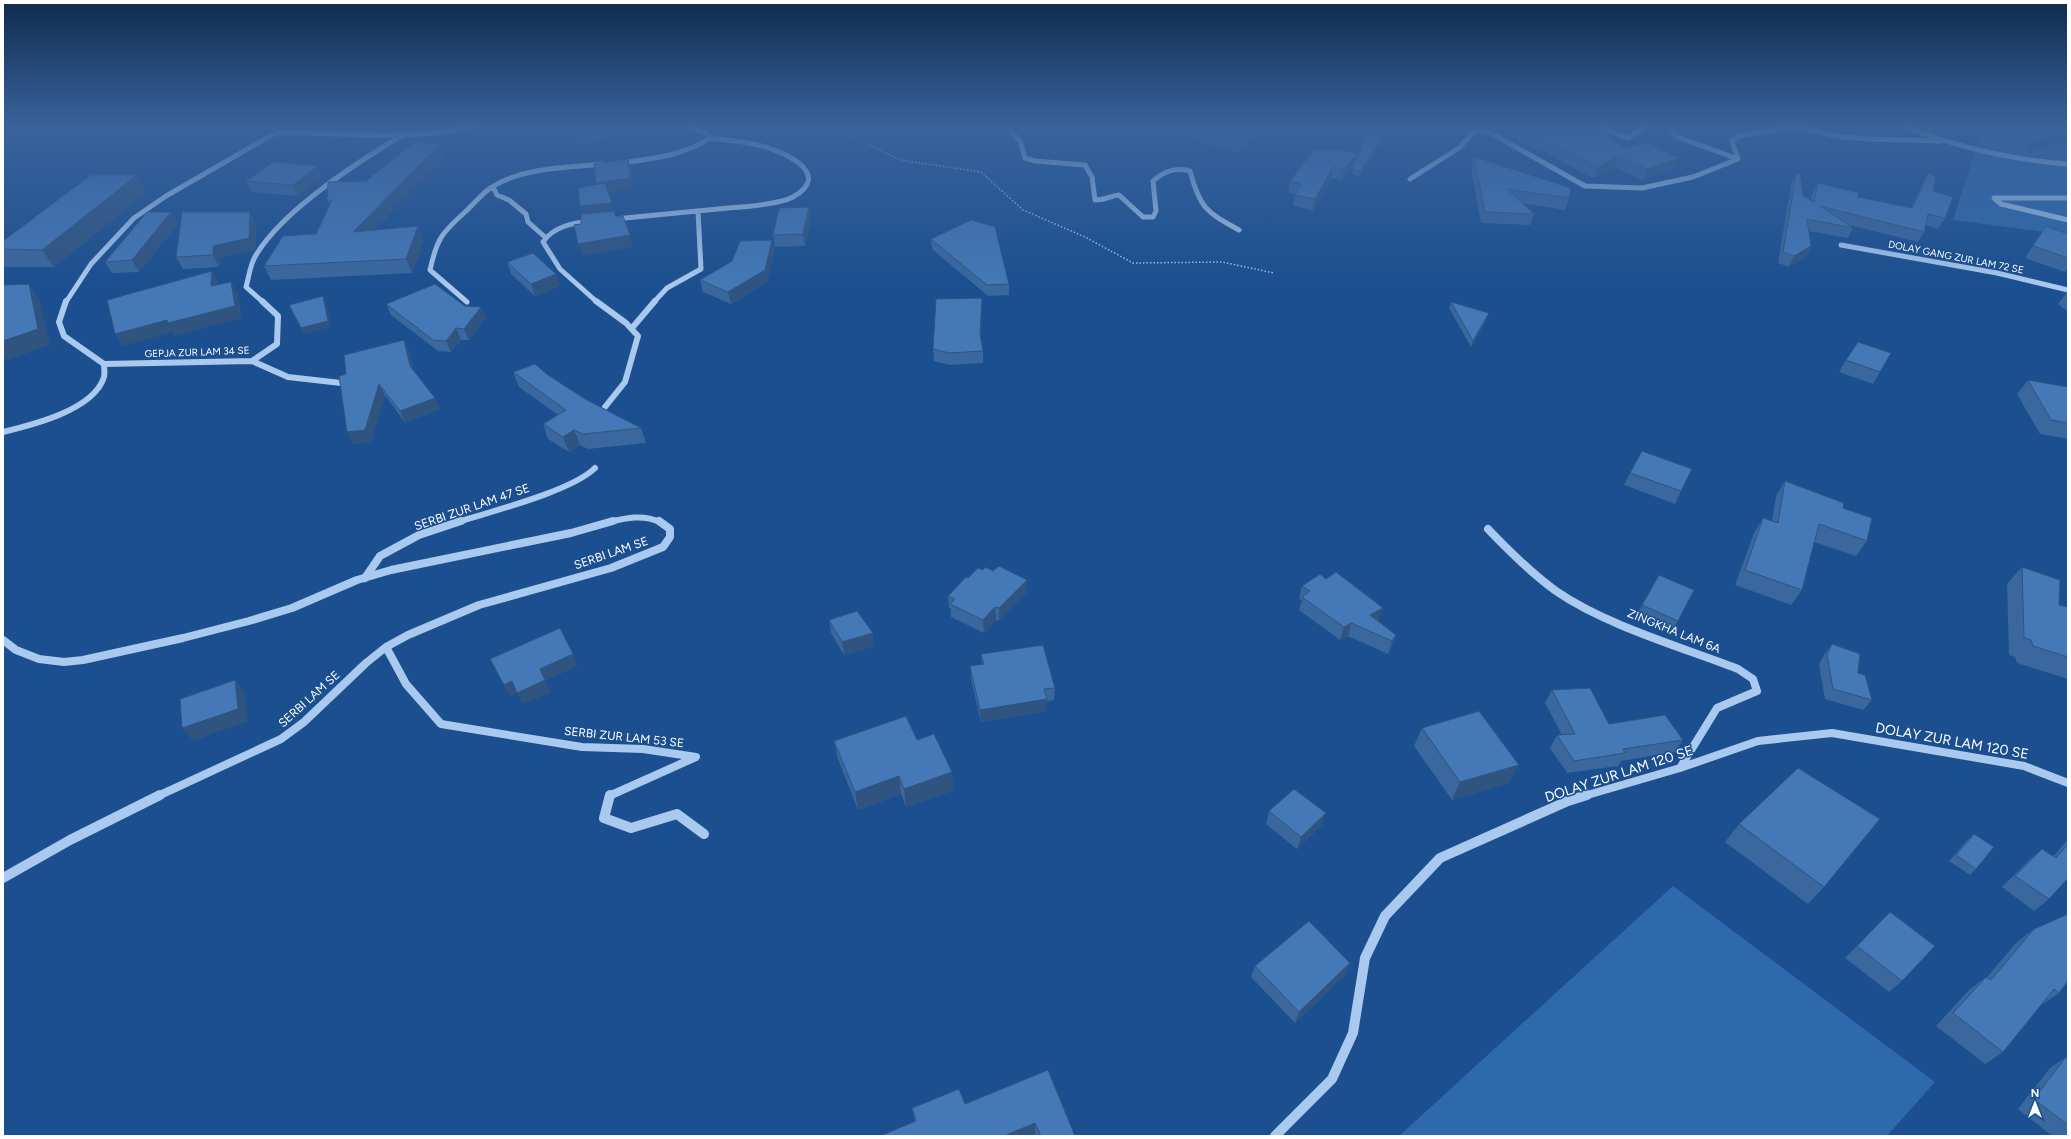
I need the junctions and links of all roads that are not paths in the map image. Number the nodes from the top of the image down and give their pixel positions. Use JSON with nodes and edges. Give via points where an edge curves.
{"nodes":[{"id":1,"x":195,"y":179,"type":"edge"},
{"id":2,"x":337,"y":179,"type":"edge"},
{"id":3,"x":510,"y":179,"type":"edge"},
{"id":4,"x":809,"y":179,"type":"edge"},
{"id":5,"x":1093,"y":179,"type":"edge"},
{"id":6,"x":1155,"y":179,"type":"edge"},
{"id":7,"x":1192,"y":179,"type":"edge"},
{"id":8,"x":1573,"y":179,"type":"edge"},
{"id":9,"x":1683,"y":179,"type":"edge"},
{"id":10,"x":493,"y":187,"type":"junction"},
{"id":11,"x":2068,"y":198,"type":"edge"},
{"id":12,"x":698,"y":211,"type":"junction"},
{"id":13,"x":600,"y":220,"type":"edge"},
{"id":14,"x":608,"y":220,"type":"edge"},
{"id":15,"x":2068,"y":220,"type":"edge"},
{"id":16,"x":1239,"y":230,"type":"dead end"},
{"id":17,"x":545,"y":237,"type":"junction"},
{"id":18,"x":1841,"y":245,"type":"dead end"},
{"id":19,"x":2068,"y":290,"type":"edge"},
{"id":20,"x":468,"y":302,"type":"dead end"},
{"id":21,"x":632,"y":328,"type":"junction"},
{"id":22,"x":252,"y":361,"type":"junction"},
{"id":23,"x":104,"y":364,"type":"junction"},
{"id":24,"x":341,"y":383,"type":"edge"},
{"id":25,"x":606,"y":407,"type":"dead end"},
{"id":26,"x":3,"y":432,"type":"edge"},
{"id":27,"x":595,"y":468,"type":"dead end"},
{"id":28,"x":1488,"y":529,"type":"dead end"},
{"id":29,"x":365,"y":578,"type":"junction"},
{"id":30,"x":3,"y":640,"type":"edge"},
{"id":31,"x":386,"y":647,"type":"junction"},
{"id":32,"x":1680,"y":768,"type":"junction"},
{"id":33,"x":2068,"y":783,"type":"edge"},
{"id":34,"x":704,"y":834,"type":"dead end"},
{"id":35,"x":3,"y":878,"type":"edge"},
{"id":36,"x":1275,"y":1136,"type":"edge"}],
"edges":[{"from":1,"to":23,"type":"street","via":[[141,214],[91,264],[67,298],[59,322],[64,336]]},
{"from":2,"to":22,"type":"street","name":"GEPJA ZUR LAM 34 SE","via":[[276,229],[255,256],[246,287],[278,316],[277,344]]},
{"from":3,"to":10,"type":"street"},
{"from":4,"to":12,"type":"street","via":[[801,192],[780,201]]},
{"from":5,"to":6,"type":"street","via":[[1095,200],[1106,200],[1119,195],[1143,217],[1153,217],[1156,210]]},
{"from":7,"to":16,"type":"street","via":[[1197,199],[1205,211]]},
{"from":8,"to":9,"type":"street","via":[[1585,186],[1642,188]]},
{"from":10,"to":17,"type":"street","via":[[498,195],[509,200],[526,214],[528,222]]},
{"from":10,"to":20,"type":"street","via":[[440,234],[435,245],[430,270]]},
{"from":11,"to":15,"type":"street","via":[[1994,198],[2001,204]]},
{"from":12,"to":14,"type":"street"},
{"from":12,"to":21,"type":"street","via":[[701,269],[667,288]]},
{"from":13,"to":17,"type":"street","via":[[566,227]]},
{"from":17,"to":21,"type":"street","via":[[545,249],[563,271],[589,296]]},
{"from":18,"to":19,"type":"street","name":"DOLAY GANG ZUR LAM 72 SE","via":[[1997,273]]},
{"from":21,"to":25,"type":"street","via":[[638,336],[625,382]]},
{"from":22,"to":23,"type":"street","name":"GEPJA ZUR LAM 34 SE"},
{"from":22,"to":24,"type":"street","via":[[288,377]]},
{"from":23,"to":26,"type":"street","via":[[104,376],[96,391],[78,405],[26,426]]},
{"from":27,"to":29,"type":"street","name":"SERBI ZUR LAM 47 SE","via":[[588,475],[555,490],[419,535],[380,556]]},
{"from":28,"to":32,"type":"street","name":"ZINGKHA LAM 6A","via":[[1534,572],[1565,596],[1623,624],[1738,670],[1753,679],[1757,691],[1717,708]]},
{"from":29,"to":30,"type":"street","name":"SERBI LAM SE","via":[[292,608],[151,645],[66,662],[33,658],[9,646]]},
{"from":29,"to":31,"type":"street","name":"SERBI LAM SE","via":[[471,552],[581,531],[613,520],[653,518],[663,522],[670,529],[670,537],[663,547],[638,558],[479,605]]},
{"from":31,"to":34,"type":"street","name":"SERBI ZUR LAM 53 SE","via":[[406,684],[441,724],[582,747],[643,749],[696,757],[609,796],[604,818],[631,828],[677,814]]},
{"from":31,"to":35,"type":"street","name":"SERBI LAM SE","via":[[304,722],[281,739],[78,836]]},
{"from":32,"to":33,"type":"street","name":"DOLAY ZUR LAM 120 SE","via":[[1758,741],[1832,733],[2024,766]]},
{"from":32,"to":36,"type":"street","name":"DOLAY ZUR LAM 120 SE","via":[[1568,801],[1440,858],[1385,916],[1364,958],[1353,1033],[1332,1079]]}]}
